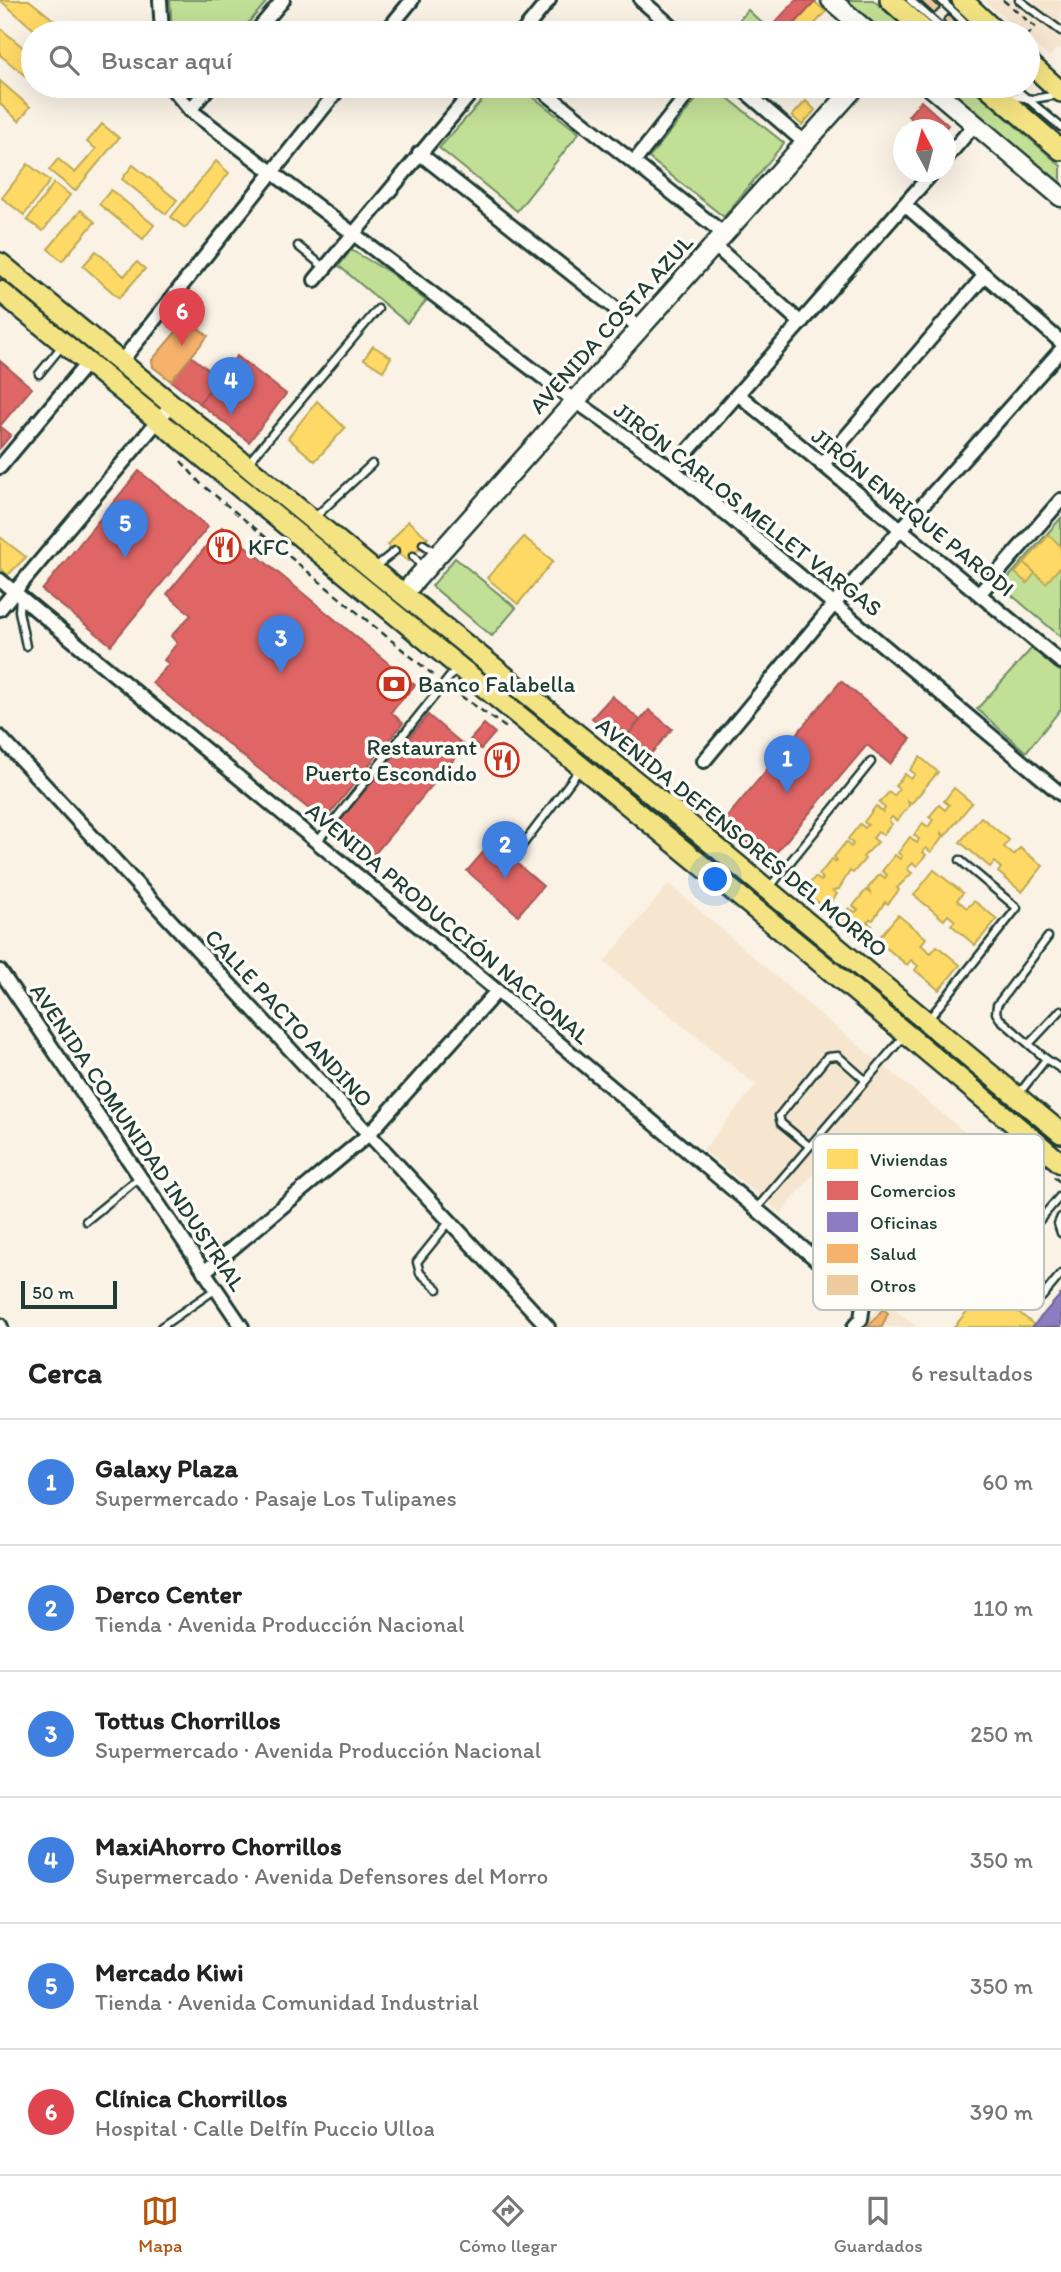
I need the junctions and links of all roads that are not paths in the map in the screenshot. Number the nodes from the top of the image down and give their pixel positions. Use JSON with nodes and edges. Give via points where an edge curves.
{"nodes":[{"id":1,"x":160,"y":0,"type":"edge"},
{"id":2,"x":283,"y":0,"type":"edge"},
{"id":3,"x":412,"y":0,"type":"edge"},
{"id":4,"x":641,"y":0,"type":"edge"},
{"id":5,"x":831,"y":0,"type":"edge"},
{"id":6,"x":890,"y":0,"type":"edge"},
{"id":7,"x":910,"y":0,"type":"edge"},
{"id":8,"x":941,"y":0,"type":"edge"},
{"id":9,"x":962,"y":0,"type":"edge"},
{"id":10,"x":1019,"y":0,"type":"edge"},
{"id":11,"x":541,"y":3,"type":"edge"},
{"id":12,"x":161,"y":21,"type":"edge"},
{"id":13,"x":265,"y":21,"type":"edge"},
{"id":14,"x":395,"y":21,"type":"edge"},
{"id":15,"x":530,"y":21,"type":"edge"},
{"id":16,"x":665,"y":21,"type":"edge"},
{"id":17,"x":855,"y":21,"type":"edge"},
{"id":18,"x":914,"y":21,"type":"edge"},
{"id":19,"x":934,"y":21,"type":"edge"},
{"id":20,"x":963,"y":21,"type":"edge"},
{"id":21,"x":984,"y":21,"type":"edge"},
{"id":22,"x":1061,"y":31,"type":"edge"},
{"id":23,"x":1040,"y":72,"type":"edge"},
{"id":24,"x":1060,"y":89,"type":"edge"},
{"id":25,"x":1040,"y":95,"type":"edge"},
{"id":26,"x":180,"y":98,"type":"edge"},
{"id":27,"x":200,"y":98,"type":"edge"},
{"id":28,"x":331,"y":98,"type":"edge"},
{"id":29,"x":467,"y":98,"type":"edge"},
{"id":30,"x":552,"y":98,"type":"edge"},
{"id":31,"x":685,"y":98,"type":"edge"},
{"id":32,"x":753,"y":98,"type":"edge"},
{"id":33,"x":845,"y":98,"type":"edge"},
{"id":34,"x":944,"y":98,"type":"edge"},
{"id":35,"x":1009,"y":98,"type":"edge"},
{"id":36,"x":1030,"y":98,"type":"edge"},
{"id":37,"x":1027,"y":99,"type":"joint"},
{"id":38,"x":190,"y":110,"type":"junction"},
{"id":39,"x":975,"y":124,"type":"junction"},
{"id":40,"x":1061,"y":127,"type":"edge"},
{"id":41,"x":805,"y":143,"type":"junction"},
{"id":42,"x":956,"y":146,"type":"edge"},
{"id":43,"x":1061,"y":150,"type":"edge"},
{"id":44,"x":419,"y":153,"type":"junction"},
{"id":45,"x":634,"y":162,"type":"junction"},
{"id":46,"x":271,"y":171,"type":"junction"},
{"id":47,"x":925,"y":182,"type":"edge"},
{"id":48,"x":1061,"y":197,"type":"edge"},
{"id":49,"x":905,"y":205,"type":"junction"},
{"id":50,"x":352,"y":235,"type":"junction"},
{"id":51,"x":719,"y":240,"type":"junction"},
{"id":52,"x":298,"y":246,"type":"dead end"},
{"id":53,"x":0,"y":263,"type":"edge"},
{"id":54,"x":325,"y":268,"type":"junction"},
{"id":55,"x":985,"y":275,"type":"junction"},
{"id":56,"x":315,"y":280,"type":"dead end"},
{"id":57,"x":0,"y":291,"type":"edge"},
{"id":58,"x":378,"y":309,"type":"dead end"},
{"id":59,"x":801,"y":323,"type":"junction"},
{"id":60,"x":640,"y":328,"type":"junction"},
{"id":61,"x":1061,"y":342,"type":"edge"},
{"id":62,"x":65,"y":343,"type":"junction"},
{"id":63,"x":1061,"y":350,"type":"edge"},
{"id":64,"x":88,"y":362,"type":"junction"},
{"id":65,"x":120,"y":363,"type":"junction"},
{"id":66,"x":39,"y":374,"type":"dead end"},
{"id":67,"x":739,"y":394,"type":"junction"},
{"id":68,"x":575,"y":401,"type":"junction"},
{"id":69,"x":172,"y":404,"type":"junction"},
{"id":70,"x":158,"y":421,"type":"junction"},
{"id":71,"x":247,"y":464,"type":"junction"},
{"id":72,"x":372,"y":464,"type":"dead end"},
{"id":73,"x":822,"y":465,"type":"junction"},
{"id":74,"x":0,"y":467,"type":"edge"},
{"id":75,"x":672,"y":469,"type":"junction"},
{"id":76,"x":1061,"y":500,"type":"edge"},
{"id":77,"x":313,"y":520,"type":"junction"},
{"id":78,"x":902,"y":527,"type":"junction"},
{"id":79,"x":395,"y":551,"type":"dead end"},
{"id":80,"x":372,"y":569,"type":"junction"},
{"id":81,"x":0,"y":580,"type":"edge"},
{"id":82,"x":980,"y":593,"type":"junction"},
{"id":83,"x":402,"y":594,"type":"junction"},
{"id":84,"x":18,"y":595,"type":"junction"},
{"id":85,"x":835,"y":603,"type":"junction"},
{"id":86,"x":0,"y":610,"type":"edge"},
{"id":87,"x":26,"y":646,"type":"dead end"},
{"id":88,"x":1061,"y":662,"type":"edge"},
{"id":89,"x":458,"y":668,"type":"junction"},
{"id":90,"x":0,"y":737,"type":"edge"},
{"id":91,"x":704,"y":761,"type":"dead end"},
{"id":92,"x":872,"y":762,"type":"dead end"},
{"id":93,"x":581,"y":768,"type":"junction"},
{"id":94,"x":1061,"y":794,"type":"edge"},
{"id":95,"x":317,"y":842,"type":"junction"},
{"id":96,"x":518,"y":851,"type":"dead end"},
{"id":97,"x":960,"y":860,"type":"dead end"},
{"id":98,"x":768,"y":890,"type":"junction"},
{"id":99,"x":1048,"y":937,"type":"dead end"},
{"id":100,"x":840,"y":948,"type":"junction"},
{"id":101,"x":826,"y":967,"type":"junction"},
{"id":102,"x":1,"y":974,"type":"edge"},
{"id":103,"x":497,"y":991,"type":"junction"},
{"id":104,"x":1061,"y":1010,"type":"edge"},
{"id":105,"x":927,"y":1021,"type":"junction"},
{"id":106,"x":906,"y":1034,"type":"junction"},
{"id":107,"x":1029,"y":1044,"type":"junction"},
{"id":108,"x":1046,"y":1059,"type":"junction"},
{"id":109,"x":1061,"y":1069,"type":"edge"},
{"id":110,"x":865,"y":1080,"type":"junction"},
{"id":111,"x":1017,"y":1096,"type":"junction"},
{"id":112,"x":1061,"y":1133,"type":"edge"},
{"id":113,"x":369,"y":1134,"type":"junction"},
{"id":114,"x":818,"y":1134,"type":"edge"},
{"id":115,"x":1025,"y":1134,"type":"edge"},
{"id":116,"x":813,"y":1140,"type":"edge"},
{"id":117,"x":808,"y":1146,"type":"junction"},
{"id":118,"x":1044,"y":1150,"type":"edge"},
{"id":119,"x":1061,"y":1164,"type":"edge"},
{"id":120,"x":140,"y":1177,"type":"junction"},
{"id":121,"x":1061,"y":1195,"type":"edge"},
{"id":122,"x":757,"y":1208,"type":"junction"},
{"id":123,"x":1044,"y":1215,"type":"edge"},
{"id":124,"x":1061,"y":1217,"type":"edge"},
{"id":125,"x":86,"y":1221,"type":"dead end"},
{"id":126,"x":450,"y":1222,"type":"junction"},
{"id":127,"x":1061,"y":1233,"type":"edge"},
{"id":128,"x":813,"y":1256,"type":"edge"},
{"id":129,"x":204,"y":1272,"type":"junction"},
{"id":130,"x":1061,"y":1274,"type":"edge"},
{"id":131,"x":216,"y":1289,"type":"junction"},
{"id":132,"x":438,"y":1289,"type":"dead end"},
{"id":133,"x":1044,"y":1295,"type":"edge"},
{"id":134,"x":862,"y":1310,"type":"edge"},
{"id":135,"x":162,"y":1327,"type":"edge"},
{"id":136,"x":242,"y":1327,"type":"edge"},
{"id":137,"x":548,"y":1327,"type":"edge"},
{"id":138,"x":854,"y":1327,"type":"edge"}],
"edges":[{"from":1,"to":12,"type":"street"},
{"from":2,"to":13,"type":"street"},
{"from":3,"to":14,"type":"street"},
{"from":4,"to":16,"type":"street"},
{"from":5,"to":17,"type":"street"},
{"from":6,"to":18,"type":"main road"},
{"from":7,"to":19,"type":"lane"},
{"from":8,"to":20,"type":"lane"},
{"from":9,"to":21,"type":"main road"},
{"from":10,"to":22,"type":"lane"},
{"from":11,"to":15,"type":"street"},
{"from":23,"to":24,"type":"main road"},
{"from":24,"to":25,"type":"lane"},
{"from":26,"to":38,"type":"street","name":"JIRÓN CARLOS MELLET VARGAS"},
{"from":27,"to":38,"type":"street"},
{"from":28,"to":46,"type":"street"},
{"from":29,"to":44,"type":"street"},
{"from":30,"to":45,"type":"street"},
{"from":31,"to":45,"type":"street"},
{"from":32,"to":41,"type":"street"},
{"from":33,"to":41,"type":"street","name":"AVENIDA COSTA AZUL"},
{"from":34,"to":39,"type":"street"},
{"from":35,"to":43,"type":"main road"},
{"from":36,"to":37,"type":"lane"},
{"from":37,"to":40,"type":"lane"},
{"from":38,"to":46,"type":"street","name":"JIRÓN CARLOS MELLET VARGAS"},
{"from":39,"to":42,"type":"street"},
{"from":39,"to":48,"type":"street"},
{"from":41,"to":51,"type":"street","name":"AVENIDA COSTA AZUL"},
{"from":44,"to":50,"type":"street"},
{"from":44,"to":60,"type":"street"},
{"from":45,"to":51,"type":"street"},
{"from":46,"to":50,"type":"street","name":"JIRÓN CARLOS MELLET VARGAS"},
{"from":46,"to":65,"type":"street"},
{"from":47,"to":49,"type":"street"},
{"from":49,"to":55,"type":"street"},
{"from":49,"to":59,"type":"street"},
{"from":50,"to":54,"type":"street"},
{"from":50,"to":68,"type":"street","name":"JIRÓN CARLOS MELLET VARGAS"},
{"from":51,"to":59,"type":"street"},
{"from":51,"to":60,"type":"street","name":"AVENIDA COSTA AZUL"},
{"from":52,"to":54,"type":"lane"},
{"from":53,"to":65,"type":"main road","name":"AVENIDA DEFENSORES DEL MORRO"},
{"from":54,"to":56,"type":"street"},
{"from":55,"to":61,"type":"street"},
{"from":55,"to":73,"type":"street"},
{"from":57,"to":62,"type":"main road","name":"AVENIDA DEFENSORES DEL MORRO"},
{"from":58,"to":71,"type":"lane"},
{"from":59,"to":67,"type":"street"},
{"from":60,"to":68,"type":"street","name":"AVENIDA COSTA AZUL"},
{"from":62,"to":64,"type":"main road","name":"AVENIDA DEFENSORES DEL MORRO"},
{"from":62,"to":66,"type":"lane"},
{"from":63,"to":78,"type":"street"},
{"from":64,"to":70,"type":"main road","name":"AVENIDA DEFENSORES DEL MORRO"},
{"from":64,"to":74,"type":"street"},
{"from":65,"to":69,"type":"main road","name":"AVENIDA DEFENSORES DEL MORRO"},
{"from":67,"to":73,"type":"street","name":"JIRÓN ENRIQUE PARODI"},
{"from":67,"to":75,"type":"street"},
{"from":68,"to":75,"type":"street","name":"JIRÓN CARLOS MELLET VARGAS"},
{"from":68,"to":83,"type":"street","name":"AVENIDA COSTA AZUL","via":[[431,549]]},
{"from":69,"to":70,"type":"street"},
{"from":69,"to":71,"type":"main road","name":"AVENIDA DEFENSORES DEL MORRO"},
{"from":70,"to":84,"type":"street"},
{"from":70,"to":89,"type":"main road","name":"AVENIDA DEFENSORES DEL MORRO"},
{"from":71,"to":77,"type":"main road","name":"AVENIDA DEFENSORES DEL MORRO"},
{"from":72,"to":77,"type":"lane"},
{"from":73,"to":78,"type":"street","name":"JIRÓN ENRIQUE PARODI"},
{"from":75,"to":85,"type":"street","name":"JIRÓN CARLOS MELLET VARGAS"},
{"from":76,"to":82,"type":"street"},
{"from":77,"to":80,"type":"main road","name":"AVENIDA DEFENSORES DEL MORRO"},
{"from":78,"to":82,"type":"street","name":"JIRÓN ENRIQUE PARODI"},
{"from":78,"to":85,"type":"street"},
{"from":79,"to":80,"type":"lane"},
{"from":80,"to":83,"type":"main road","name":"AVENIDA DEFENSORES DEL MORRO"},
{"from":81,"to":84,"type":"street","name":"AVENIDA PRODUCCIÓN NACIONAL"},
{"from":82,"to":88,"type":"street","name":"JIRÓN ENRIQUE PARODI"},
{"from":83,"to":98,"type":"main road","name":"AVENIDA DEFENSORES DEL MORRO"},
{"from":84,"to":86,"type":"street"},
{"from":84,"to":87,"type":"lane"},
{"from":84,"to":95,"type":"street","name":"AVENIDA PRODUCCIÓN NACIONAL"},
{"from":85,"to":91,"type":"street"},
{"from":85,"to":94,"type":"street","name":"JIRÓN CARLOS MELLET VARGAS"},
{"from":89,"to":93,"type":"main road","name":"AVENIDA DEFENSORES DEL MORRO"},
{"from":89,"to":95,"type":"lane"},
{"from":90,"to":113,"type":"street","name":"CALLE PACTO ANDINO"},
{"from":92,"to":98,"type":"lane"},
{"from":93,"to":96,"type":"lane"},
{"from":93,"to":101,"type":"main road","name":"AVENIDA DEFENSORES DEL MORRO"},
{"from":95,"to":103,"type":"street","name":"AVENIDA PRODUCCIÓN NACIONAL"},
{"from":97,"to":105,"type":"lane","via":[[1017,908]]},
{"from":98,"to":100,"type":"main road","name":"AVENIDA DEFENSORES DEL MORRO"},
{"from":99,"to":107,"type":"lane","via":[[997,1004],[1000,1019]]},
{"from":100,"to":101,"type":"main road"},
{"from":100,"to":105,"type":"main road","name":"AVENIDA DEFENSORES DEL MORRO"},
{"from":101,"to":106,"type":"main road","name":"AVENIDA DEFENSORES DEL MORRO"},
{"from":102,"to":120,"type":"street","name":"AVENIDA COMUNIDAD INDUSTRIAL"},
{"from":103,"to":113,"type":"street"},
{"from":103,"to":122,"type":"street","name":"AVENIDA PRODUCCIÓN NACIONAL"},
{"from":104,"to":107,"type":"lane"},
{"from":105,"to":111,"type":"main road","name":"AVENIDA DEFENSORES DEL MORRO"},
{"from":106,"to":110,"type":"lane"},
{"from":106,"to":115,"type":"main road","name":"AVENIDA DEFENSORES DEL MORRO"},
{"from":107,"to":108,"type":"lane"},
{"from":108,"to":109,"type":"lane"},
{"from":108,"to":111,"type":"lane"},
{"from":110,"to":114,"type":"lane"},
{"from":110,"to":117,"type":"lane","via":[[838,1056],[827,1058],[779,1116]]},
{"from":111,"to":112,"type":"main road","name":"AVENIDA DEFENSORES DEL MORRO"},
{"from":113,"to":126,"type":"street","name":"CALLE PACTO ANDINO"},
{"from":113,"to":129,"type":"street"},
{"from":116,"to":117,"type":"lane"},
{"from":117,"to":122,"type":"lane"},
{"from":118,"to":119,"type":"main road","name":"AVENIDA DEFENSORES DEL MORRO"},
{"from":120,"to":125,"type":"lane"},
{"from":120,"to":129,"type":"street","name":"AVENIDA COMUNIDAD INDUSTRIAL"},
{"from":121,"to":123,"type":"lane"},
{"from":122,"to":128,"type":"street","name":"AVENIDA PRODUCCIÓN NACIONAL"},
{"from":124,"to":127,"type":"lane"},
{"from":126,"to":132,"type":"lane","via":[[417,1262],[420,1273]]},
{"from":126,"to":137,"type":"street","name":"CALLE PACTO ANDINO"},
{"from":129,"to":131,"type":"street","name":"AVENIDA COMUNIDAD INDUSTRIAL"},
{"from":130,"to":133,"type":"lane"},
{"from":131,"to":135,"type":"lane"},
{"from":131,"to":136,"type":"street","name":"AVENIDA COMUNIDAD INDUSTRIAL"},
{"from":134,"to":138,"type":"street","name":"AVENIDA PRODUCCIÓN NACIONAL"}]}
